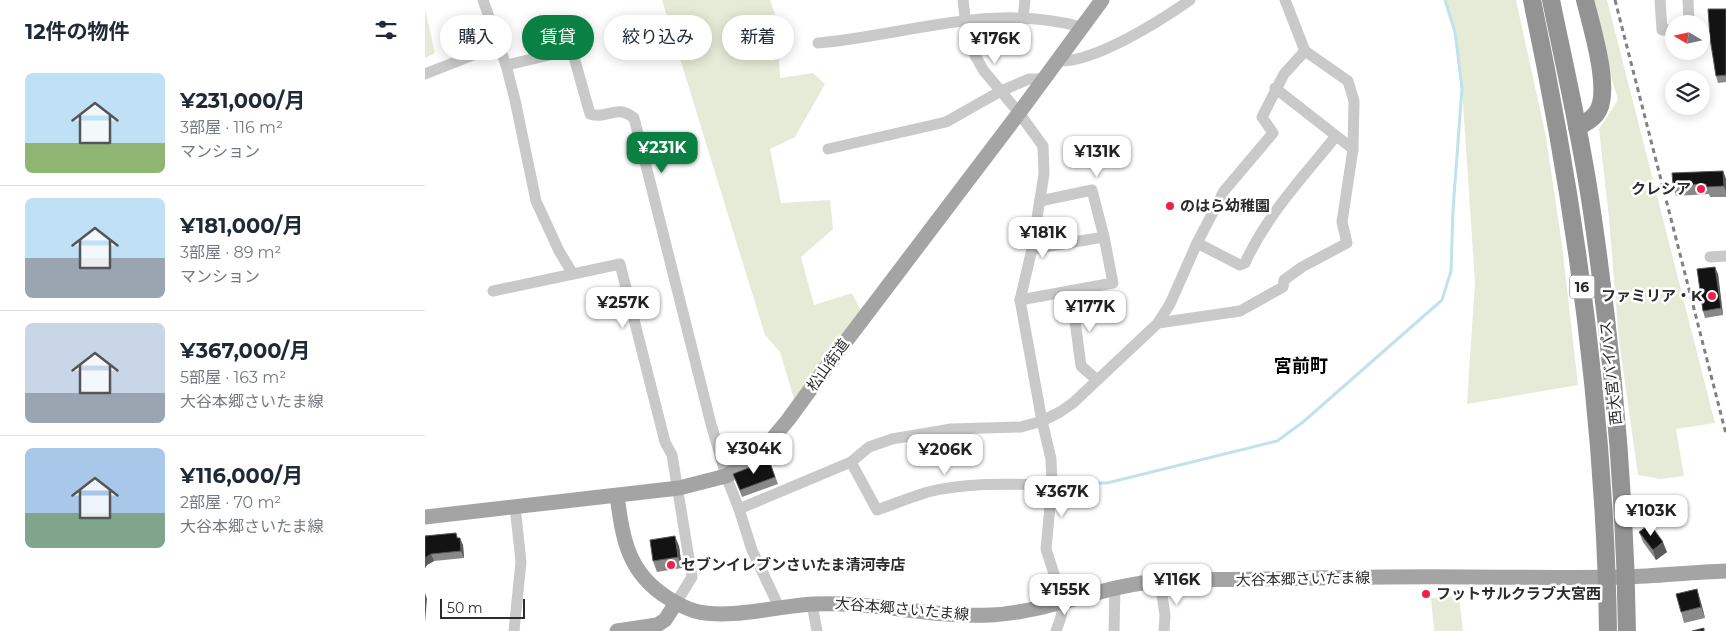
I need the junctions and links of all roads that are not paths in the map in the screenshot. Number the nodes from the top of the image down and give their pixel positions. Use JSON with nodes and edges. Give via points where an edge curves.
{"nodes":[{"id":1,"x":483,"y":0,"type":"edge"},
{"id":2,"x":963,"y":0,"type":"edge"},
{"id":3,"x":1025,"y":0,"type":"edge"},
{"id":4,"x":1102,"y":0,"type":"edge"},
{"id":5,"x":1190,"y":0,"type":"edge"},
{"id":6,"x":1285,"y":0,"type":"edge"},
{"id":7,"x":1532,"y":0,"type":"edge"},
{"id":8,"x":1551,"y":0,"type":"edge"},
{"id":9,"x":1585,"y":0,"type":"edge"},
{"id":10,"x":1660,"y":0,"type":"edge"},
{"id":11,"x":1688,"y":0,"type":"edge"},
{"id":12,"x":488,"y":15,"type":"edge"},
{"id":13,"x":1689,"y":15,"type":"edge"},
{"id":14,"x":1023,"y":18,"type":"junction"},
{"id":15,"x":964,"y":20,"type":"junction"},
{"id":16,"x":1082,"y":27,"type":"junction"},
{"id":17,"x":1665,"y":30,"type":"edge"},
{"id":18,"x":818,"y":43,"type":"dead end"},
{"id":19,"x":1305,"y":51,"type":"junction"},
{"id":20,"x":461,"y":60,"type":"edge"},
{"id":21,"x":504,"y":60,"type":"edge"},
{"id":22,"x":1058,"y":61,"type":"junction"},
{"id":23,"x":506,"y":65,"type":"junction"},
{"id":24,"x":425,"y":74,"type":"edge"},
{"id":25,"x":1603,"y":78,"type":"junction"},
{"id":26,"x":1044,"y":80,"type":"junction"},
{"id":27,"x":1275,"y":88,"type":"junction"},
{"id":28,"x":1001,"y":91,"type":"junction"},
{"id":29,"x":1572,"y":106,"type":"junction"},
{"id":30,"x":1019,"y":113,"type":"junction"},
{"id":31,"x":1577,"y":127,"type":"junction"},
{"id":32,"x":1336,"y":136,"type":"junction"},
{"id":33,"x":828,"y":149,"type":"dead end"},
{"id":34,"x":1353,"y":149,"type":"junction"},
{"id":35,"x":1040,"y":201,"type":"junction"},
{"id":36,"x":1104,"y":237,"type":"junction"},
{"id":37,"x":1197,"y":243,"type":"junction"},
{"id":38,"x":1032,"y":249,"type":"junction"},
{"id":39,"x":1726,"y":256,"type":"edge"},
{"id":40,"x":1711,"y":257,"type":"dead end"},
{"id":41,"x":573,"y":274,"type":"junction"},
{"id":42,"x":493,"y":291,"type":"dead end"},
{"id":43,"x":1071,"y":291,"type":"junction"},
{"id":44,"x":1020,"y":300,"type":"junction"},
{"id":45,"x":1158,"y":323,"type":"junction"},
{"id":46,"x":1097,"y":380,"type":"junction"},
{"id":47,"x":1041,"y":421,"type":"junction"},
{"id":48,"x":851,"y":462,"type":"junction"},
{"id":49,"x":726,"y":476,"type":"junction"},
{"id":50,"x":1052,"y":486,"type":"junction"},
{"id":51,"x":679,"y":488,"type":"junction"},
{"id":52,"x":617,"y":496,"type":"junction"},
{"id":53,"x":515,"y":506,"type":"junction"},
{"id":54,"x":739,"y":509,"type":"junction"},
{"id":55,"x":425,"y":517,"type":"edge"},
{"id":56,"x":1726,"y":571,"type":"edge"},
{"id":57,"x":1607,"y":577,"type":"junction"},
{"id":58,"x":1626,"y":577,"type":"junction"},
{"id":59,"x":1160,"y":582,"type":"junction"},
{"id":60,"x":1115,"y":588,"type":"junction"},
{"id":61,"x":1063,"y":602,"type":"junction"},
{"id":62,"x":676,"y":604,"type":"junction"},
{"id":63,"x":812,"y":604,"type":"junction"},
{"id":64,"x":779,"y":607,"type":"junction"},
{"id":65,"x":514,"y":631,"type":"edge"},
{"id":66,"x":617,"y":631,"type":"edge"},
{"id":67,"x":817,"y":631,"type":"edge"},
{"id":68,"x":1056,"y":631,"type":"edge"},
{"id":69,"x":1114,"y":631,"type":"edge"},
{"id":70,"x":1164,"y":631,"type":"edge"},
{"id":71,"x":1608,"y":631,"type":"edge"},
{"id":72,"x":1627,"y":631,"type":"edge"}],
"edges":[{"from":1,"to":12,"type":"street"},
{"from":2,"to":15,"type":"street"},
{"from":3,"to":14,"type":"street"},
{"from":4,"to":16,"type":"main road","name":"松山街道"},
{"from":5,"to":22,"type":"street","via":[[1167,17],[1083,58]]},
{"from":6,"to":19,"type":"street"},
{"from":7,"to":57,"type":"highway","name":"西大宮バイパス","number":"16","via":[[1550,86],[1583,293],[1595,404]]},
{"from":8,"to":29,"type":"highway","name":"西大宮バイパス","number":"16"},
{"from":9,"to":25,"type":"highway"},
{"from":10,"to":17,"type":"street","via":[[1662,30]]},
{"from":11,"to":13,"type":"street"},
{"from":14,"to":15,"type":"street"},
{"from":14,"to":16,"type":"street"},
{"from":15,"to":18,"type":"street"},
{"from":15,"to":28,"type":"street","via":[[968,43],[984,72]]},
{"from":16,"to":22,"type":"main road","name":"松山街道"},
{"from":19,"to":27,"type":"street"},
{"from":19,"to":34,"type":"street","via":[[1348,80],[1354,100]]},
{"from":20,"to":24,"type":"street"},
{"from":21,"to":23,"type":"street"},
{"from":22,"to":26,"type":"main road","name":"松山街道"},
{"from":23,"to":41,"type":"street","via":[[536,201]]},
{"from":23,"to":49,"type":"street","via":[[572,50],[590,114],[597,116],[617,111],[626,112],[634,118]]},
{"from":25,"to":29,"type":"highway","via":[[1593,110],[1584,112]]},
{"from":25,"to":31,"type":"highway","via":[[1603,100],[1597,113]]},
{"from":26,"to":28,"type":"street","via":[[1029,79]]},
{"from":26,"to":30,"type":"main road","name":"松山街道"},
{"from":27,"to":32,"type":"street"},
{"from":27,"to":37,"type":"street","via":[[1262,116],[1273,133],[1224,191]]},
{"from":28,"to":30,"type":"street"},
{"from":28,"to":33,"type":"street","via":[[946,122]]},
{"from":29,"to":31,"type":"highway","name":"西大宮バイパス","number":"16"},
{"from":30,"to":35,"type":"street","via":[[1043,146],[1044,174]]},
{"from":30,"to":49,"type":"main road","name":"松山街道","via":[[775,436],[753,460]]},
{"from":31,"to":58,"type":"highway","name":"西大宮バイパス","number":"16","via":[[1593,219],[1615,401]]},
{"from":32,"to":34,"type":"street"},
{"from":32,"to":37,"type":"street","via":[[1278,208],[1245,263],[1240,265]]},
{"from":34,"to":45,"type":"street","via":[[1342,222],[1347,244],[1302,267],[1284,280],[1283,287],[1240,311]]},
{"from":35,"to":36,"type":"street","via":[[1092,190]]},
{"from":35,"to":38,"type":"street"},
{"from":36,"to":38,"type":"street"},
{"from":36,"to":43,"type":"street","via":[[1113,283]]},
{"from":37,"to":45,"type":"street"},
{"from":38,"to":44,"type":"street"},
{"from":39,"to":40,"type":"street"},
{"from":41,"to":42,"type":"street"},
{"from":41,"to":51,"type":"street","via":[[620,264]]},
{"from":43,"to":44,"type":"street"},
{"from":43,"to":46,"type":"street","via":[[1081,366]]},
{"from":44,"to":47,"type":"street"},
{"from":45,"to":46,"type":"street"},
{"from":46,"to":47,"type":"street","via":[[1073,403]]},
{"from":47,"to":48,"type":"street","via":[[1021,427],[951,429],[892,439],[869,447]]},
{"from":47,"to":50,"type":"street","via":[[1051,459]]},
{"from":48,"to":50,"type":"street","via":[[877,510],[929,492],[963,486]]},
{"from":48,"to":54,"type":"street"},
{"from":49,"to":51,"type":"main road","name":"松山街道"},
{"from":49,"to":54,"type":"street"},
{"from":50,"to":61,"type":"street","via":[[1046,549]]},
{"from":51,"to":52,"type":"main road","name":"松山街道"},
{"from":51,"to":62,"type":"street","via":[[692,577]]},
{"from":52,"to":53,"type":"main road","name":"松山街道"},
{"from":52,"to":62,"type":"main road","name":"大谷本郷さいたま線","via":[[630,556],[643,578]]},
{"from":53,"to":55,"type":"main road","name":"松山街道"},
{"from":53,"to":65,"type":"street","via":[[521,562]]},
{"from":54,"to":64,"type":"street","via":[[752,550]]},
{"from":56,"to":58,"type":"main road","name":"大谷本郷さいたま線"},
{"from":57,"to":58,"type":"main road","name":"大谷本郷さいたま線"},
{"from":57,"to":59,"type":"main road","name":"大谷本郷さいたま線"},
{"from":57,"to":71,"type":"highway","name":"西大宮バイパス","number":"16"},
{"from":58,"to":72,"type":"highway","name":"西大宮バイパス","number":"16"},
{"from":59,"to":60,"type":"main road","name":"大谷本郷さいたま線"},
{"from":59,"to":70,"type":"street"},
{"from":60,"to":61,"type":"main road","name":"大谷本郷さいたま線"},
{"from":60,"to":69,"type":"street"},
{"from":61,"to":63,"type":"main road","name":"大谷本郷さいたま線","via":[[1019,612],[972,615],[841,603]]},
{"from":61,"to":68,"type":"street"},
{"from":62,"to":64,"type":"main road","name":"大谷本郷さいたま線","via":[[716,614]]},
{"from":62,"to":66,"type":"main road","via":[[665,620],[657,625]]},
{"from":63,"to":64,"type":"main road","name":"大谷本郷さいたま線"},
{"from":63,"to":67,"type":"street"}]}
